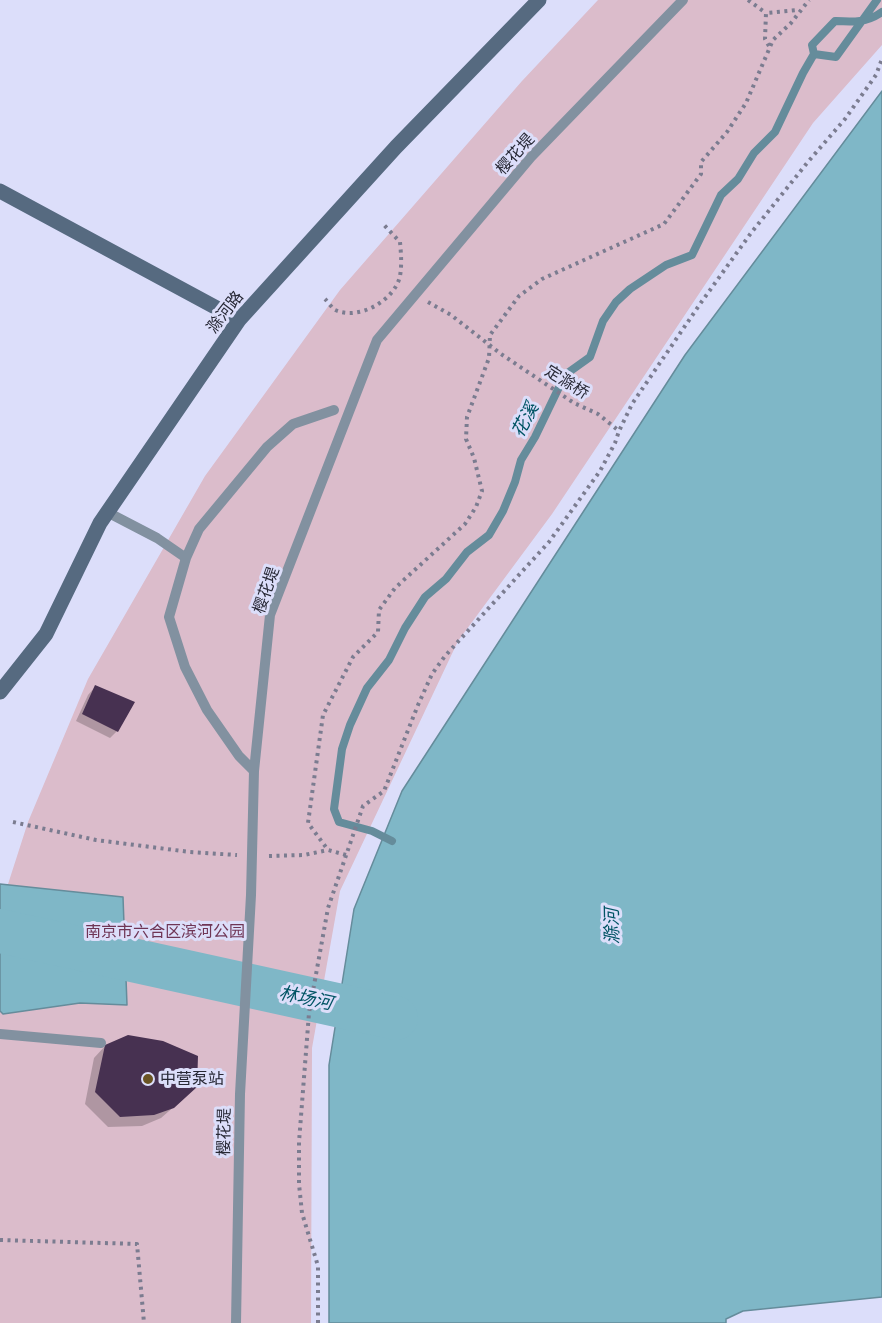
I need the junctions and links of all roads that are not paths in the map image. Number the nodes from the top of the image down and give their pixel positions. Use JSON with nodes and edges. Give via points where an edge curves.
{"nodes":[{"id":1,"x":539,"y":0,"type":"edge"},
{"id":2,"x":684,"y":0,"type":"edge"},
{"id":3,"x":0,"y":191,"type":"edge"},
{"id":4,"x":239,"y":320,"type":"junction"},
{"id":5,"x":334,"y":410,"type":"dead end"},
{"id":6,"x":107,"y":512,"type":"junction"},
{"id":7,"x":186,"y":558,"type":"junction"},
{"id":8,"x":0,"y":692,"type":"edge"},
{"id":9,"x":254,"y":771,"type":"junction"},
{"id":10,"x":0,"y":1034,"type":"edge"},
{"id":11,"x":102,"y":1043,"type":"dead end"},
{"id":12,"x":236,"y":1323,"type":"edge"}],
"edges":[{"from":1,"to":4,"type":"street","name":"滁河路","via":[[396,147]]},
{"from":2,"to":9,"type":"lane","name":"樱花堤","via":[[531,157],[377,340],[270,615]]},
{"from":3,"to":4,"type":"street"},
{"from":4,"to":6,"type":"street","name":"滁河路"},
{"from":5,"to":7,"type":"lane","via":[[293,424],[267,447],[199,529]]},
{"from":6,"to":7,"type":"lane"},
{"from":6,"to":8,"type":"street","name":"滁河路","via":[[46,634]]},
{"from":7,"to":9,"type":"lane","via":[[169,617],[185,667],[207,710]]},
{"from":9,"to":12,"type":"lane","name":"樱花堤","via":[[240,1094]]},
{"from":10,"to":11,"type":"lane"}]}
